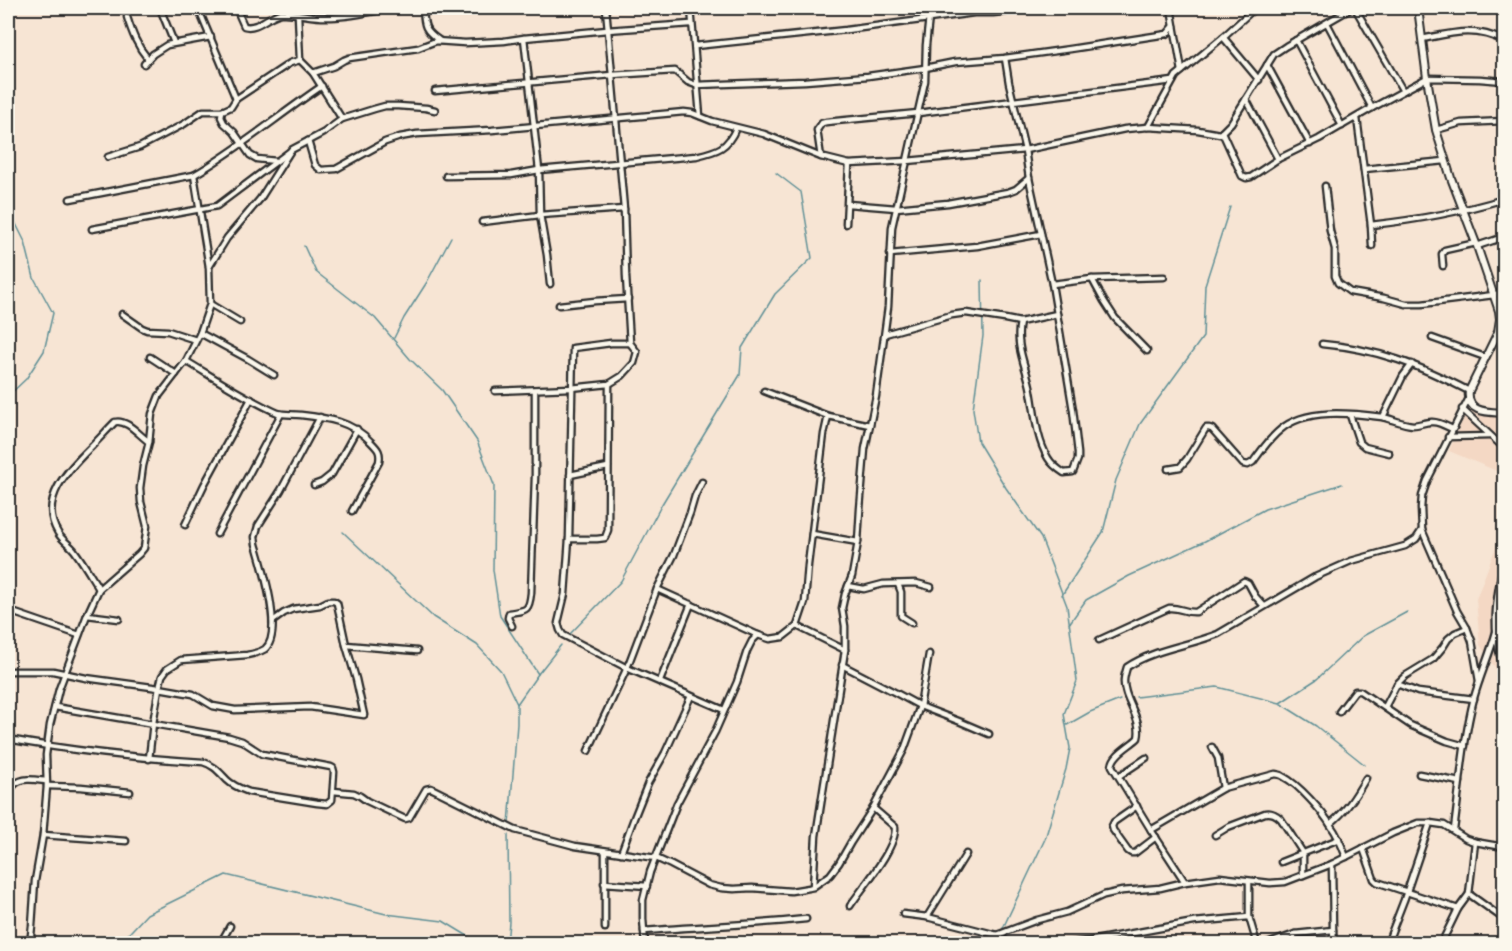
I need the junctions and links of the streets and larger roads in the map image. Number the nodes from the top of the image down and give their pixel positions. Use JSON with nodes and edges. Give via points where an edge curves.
{"nodes":[{"id":1,"x":160,"y":8,"type":"edge"},
{"id":2,"x":198,"y":8,"type":"edge"},
{"id":3,"x":236,"y":8,"type":"edge"},
{"id":4,"x":316,"y":8,"type":"edge"},
{"id":5,"x":393,"y":8,"type":"edge"},
{"id":6,"x":423,"y":8,"type":"edge"},
{"id":7,"x":606,"y":8,"type":"edge"},
{"id":8,"x":690,"y":8,"type":"edge"},
{"id":9,"x":930,"y":8,"type":"edge"},
{"id":10,"x":1043,"y":8,"type":"edge"},
{"id":11,"x":1171,"y":8,"type":"edge"},
{"id":12,"x":1255,"y":8,"type":"edge"},
{"id":13,"x":1354,"y":8,"type":"edge"},
{"id":14,"x":1418,"y":8,"type":"edge"},
{"id":15,"x":298,"y":15,"type":"junction"},
{"id":16,"x":316,"y":16,"type":"junction"},
{"id":17,"x":127,"y":17,"type":"dead end"},
{"id":18,"x":928,"y":19,"type":"junction"},
{"id":19,"x":1327,"y":23,"type":"junction"},
{"id":20,"x":691,"y":24,"type":"junction"},
{"id":21,"x":1174,"y":26,"type":"junction"},
{"id":22,"x":607,"y":30,"type":"junction"},
{"id":23,"x":1167,"y":34,"type":"junction"},
{"id":24,"x":211,"y":37,"type":"junction"},
{"id":25,"x":1223,"y":37,"type":"junction"},
{"id":26,"x":524,"y":38,"type":"junction"},
{"id":27,"x":1422,"y":39,"type":"junction"},
{"id":28,"x":1176,"y":40,"type":"junction"},
{"id":29,"x":1296,"y":40,"type":"junction"},
{"id":30,"x":440,"y":41,"type":"junction"},
{"id":31,"x":1504,"y":41,"type":"edge"},
{"id":32,"x":174,"y":43,"type":"junction"},
{"id":33,"x":695,"y":46,"type":"junction"},
{"id":34,"x":1005,"y":58,"type":"junction"},
{"id":35,"x":148,"y":59,"type":"junction"},
{"id":36,"x":300,"y":60,"type":"junction"},
{"id":37,"x":144,"y":64,"type":"dead end"},
{"id":38,"x":1267,"y":65,"type":"junction"},
{"id":39,"x":925,"y":68,"type":"junction"},
{"id":40,"x":1182,"y":71,"type":"junction"},
{"id":41,"x":313,"y":73,"type":"junction"},
{"id":42,"x":612,"y":75,"type":"junction"},
{"id":43,"x":1427,"y":78,"type":"junction"},
{"id":44,"x":1258,"y":80,"type":"junction"},
{"id":45,"x":1173,"y":81,"type":"junction"},
{"id":46,"x":1504,"y":81,"type":"edge"},
{"id":47,"x":528,"y":82,"type":"junction"},
{"id":48,"x":321,"y":86,"type":"junction"},
{"id":49,"x":696,"y":86,"type":"junction"},
{"id":50,"x":435,"y":91,"type":"dead end"},
{"id":51,"x":1403,"y":91,"type":"junction"},
{"id":52,"x":236,"y":99,"type":"junction"},
{"id":53,"x":1246,"y":99,"type":"junction"},
{"id":54,"x":1014,"y":100,"type":"junction"},
{"id":55,"x":1372,"y":108,"type":"junction"},
{"id":56,"x":435,"y":110,"type":"dead end"},
{"id":57,"x":222,"y":111,"type":"junction"},
{"id":58,"x":918,"y":113,"type":"junction"},
{"id":59,"x":700,"y":116,"type":"junction"},
{"id":60,"x":1357,"y":118,"type":"junction"},
{"id":61,"x":342,"y":119,"type":"junction"},
{"id":62,"x":615,"y":119,"type":"junction"},
{"id":63,"x":1504,"y":121,"type":"edge"},
{"id":64,"x":1342,"y":126,"type":"junction"},
{"id":65,"x":533,"y":127,"type":"junction"},
{"id":66,"x":1148,"y":127,"type":"junction"},
{"id":67,"x":736,"y":128,"type":"junction"},
{"id":68,"x":1436,"y":130,"type":"junction"},
{"id":69,"x":1222,"y":132,"type":"junction"},
{"id":70,"x":308,"y":141,"type":"junction"},
{"id":71,"x":242,"y":144,"type":"junction"},
{"id":72,"x":1310,"y":144,"type":"junction"},
{"id":73,"x":291,"y":150,"type":"junction"},
{"id":74,"x":1025,"y":150,"type":"junction"},
{"id":75,"x":108,"y":157,"type":"dead end"},
{"id":76,"x":821,"y":157,"type":"junction"},
{"id":77,"x":1278,"y":159,"type":"junction"},
{"id":78,"x":276,"y":161,"type":"junction"},
{"id":79,"x":907,"y":161,"type":"junction"},
{"id":80,"x":1445,"y":161,"type":"junction"},
{"id":81,"x":620,"y":164,"type":"junction"},
{"id":82,"x":849,"y":164,"type":"junction"},
{"id":83,"x":1364,"y":169,"type":"junction"},
{"id":84,"x":539,"y":170,"type":"junction"},
{"id":85,"x":194,"y":175,"type":"junction"},
{"id":86,"x":446,"y":176,"type":"dead end"},
{"id":87,"x":1029,"y":177,"type":"junction"},
{"id":88,"x":1325,"y":186,"type":"dead end"},
{"id":89,"x":70,"y":199,"type":"dead end"},
{"id":90,"x":1504,"y":199,"type":"edge"},
{"id":91,"x":848,"y":204,"type":"junction"},
{"id":92,"x":896,"y":208,"type":"junction"},
{"id":93,"x":624,"y":209,"type":"junction"},
{"id":94,"x":200,"y":210,"type":"junction"},
{"id":95,"x":1464,"y":210,"type":"junction"},
{"id":96,"x":540,"y":215,"type":"junction"},
{"id":97,"x":482,"y":222,"type":"dead end"},
{"id":98,"x":846,"y":224,"type":"dead end"},
{"id":99,"x":1371,"y":225,"type":"junction"},
{"id":100,"x":92,"y":229,"type":"dead end"},
{"id":101,"x":1041,"y":234,"type":"junction"},
{"id":102,"x":1504,"y":237,"type":"edge"},
{"id":103,"x":1477,"y":245,"type":"junction"},
{"id":104,"x":1372,"y":246,"type":"dead end"},
{"id":105,"x":890,"y":254,"type":"junction"},
{"id":106,"x":1443,"y":266,"type":"dead end"},
{"id":107,"x":209,"y":267,"type":"junction"},
{"id":108,"x":1164,"y":277,"type":"dead end"},
{"id":109,"x":1092,"y":279,"type":"junction"},
{"id":110,"x":550,"y":284,"type":"dead end"},
{"id":111,"x":1052,"y":284,"type":"junction"},
{"id":112,"x":1504,"y":291,"type":"edge"},
{"id":113,"x":1494,"y":295,"type":"junction"},
{"id":114,"x":628,"y":299,"type":"junction"},
{"id":115,"x":210,"y":304,"type":"junction"},
{"id":116,"x":560,"y":305,"type":"dead end"},
{"id":117,"x":122,"y":314,"type":"dead end"},
{"id":118,"x":1057,"y":314,"type":"junction"},
{"id":119,"x":240,"y":322,"type":"dead end"},
{"id":120,"x":1020,"y":322,"type":"junction"},
{"id":121,"x":1500,"y":325,"type":"junction"},
{"id":122,"x":200,"y":333,"type":"junction"},
{"id":123,"x":885,"y":334,"type":"junction"},
{"id":124,"x":1432,"y":338,"type":"dead end"},
{"id":125,"x":1504,"y":338,"type":"edge"},
{"id":126,"x":196,"y":340,"type":"junction"},
{"id":127,"x":630,"y":343,"type":"junction"},
{"id":128,"x":1322,"y":344,"type":"dead end"},
{"id":129,"x":1147,"y":351,"type":"dead end"},
{"id":130,"x":150,"y":357,"type":"dead end"},
{"id":131,"x":1485,"y":357,"type":"junction"},
{"id":132,"x":186,"y":361,"type":"junction"},
{"id":133,"x":1412,"y":363,"type":"junction"},
{"id":134,"x":176,"y":374,"type":"junction"},
{"id":135,"x":274,"y":375,"type":"dead end"},
{"id":136,"x":609,"y":384,"type":"junction"},
{"id":137,"x":571,"y":388,"type":"junction"},
{"id":138,"x":535,"y":390,"type":"junction"},
{"id":139,"x":764,"y":391,"type":"dead end"},
{"id":140,"x":495,"y":392,"type":"dead end"},
{"id":141,"x":1469,"y":394,"type":"junction"},
{"id":142,"x":251,"y":399,"type":"junction"},
{"id":143,"x":1462,"y":409,"type":"junction"},
{"id":144,"x":1504,"y":413,"type":"edge"},
{"id":145,"x":281,"y":414,"type":"junction"},
{"id":146,"x":1350,"y":415,"type":"junction"},
{"id":147,"x":828,"y":416,"type":"junction"},
{"id":148,"x":320,"y":417,"type":"junction"},
{"id":149,"x":1383,"y":417,"type":"junction"},
{"id":150,"x":870,"y":425,"type":"junction"},
{"id":151,"x":357,"y":429,"type":"junction"},
{"id":152,"x":1452,"y":429,"type":"junction"},
{"id":153,"x":1490,"y":436,"type":"junction"},
{"id":154,"x":1448,"y":437,"type":"junction"},
{"id":155,"x":149,"y":442,"type":"junction"},
{"id":156,"x":1504,"y":448,"type":"edge"},
{"id":157,"x":1389,"y":453,"type":"dead end"},
{"id":158,"x":608,"y":467,"type":"junction"},
{"id":159,"x":1168,"y":470,"type":"dead end"},
{"id":160,"x":570,"y":475,"type":"junction"},
{"id":161,"x":702,"y":482,"type":"dead end"},
{"id":162,"x":314,"y":485,"type":"dead end"},
{"id":163,"x":352,"y":511,"type":"dead end"},
{"id":164,"x":185,"y":525,"type":"dead end"},
{"id":165,"x":1422,"y":530,"type":"junction"},
{"id":166,"x":217,"y":534,"type":"dead end"},
{"id":167,"x":812,"y":534,"type":"junction"},
{"id":168,"x":569,"y":539,"type":"junction"},
{"id":169,"x":858,"y":542,"type":"junction"},
{"id":170,"x":1504,"y":561,"type":"edge"},
{"id":171,"x":898,"y":584,"type":"junction"},
{"id":172,"x":848,"y":586,"type":"junction"},
{"id":173,"x":931,"y":587,"type":"dead end"},
{"id":174,"x":99,"y":589,"type":"junction"},
{"id":175,"x":657,"y":589,"type":"junction"},
{"id":176,"x":691,"y":604,"type":"junction"},
{"id":177,"x":1264,"y":606,"type":"junction"},
{"id":178,"x":8,"y":613,"type":"edge"},
{"id":179,"x":87,"y":615,"type":"junction"},
{"id":180,"x":119,"y":619,"type":"dead end"},
{"id":181,"x":273,"y":621,"type":"junction"},
{"id":182,"x":912,"y":623,"type":"dead end"},
{"id":183,"x":512,"y":626,"type":"dead end"},
{"id":184,"x":797,"y":627,"type":"junction"},
{"id":185,"x":1467,"y":628,"type":"junction"},
{"id":186,"x":1496,"y":632,"type":"junction"},
{"id":187,"x":79,"y":635,"type":"junction"},
{"id":188,"x":758,"y":635,"type":"junction"},
{"id":189,"x":1099,"y":640,"type":"dead end"},
{"id":190,"x":346,"y":645,"type":"junction"},
{"id":191,"x":845,"y":650,"type":"junction"},
{"id":192,"x":417,"y":651,"type":"dead end"},
{"id":193,"x":929,"y":654,"type":"dead end"},
{"id":194,"x":842,"y":665,"type":"junction"},
{"id":195,"x":627,"y":668,"type":"junction"},
{"id":196,"x":1504,"y":670,"type":"edge"},
{"id":197,"x":8,"y":671,"type":"edge"},
{"id":198,"x":66,"y":674,"type":"junction"},
{"id":199,"x":660,"y":681,"type":"junction"},
{"id":200,"x":1479,"y":682,"type":"junction"},
{"id":201,"x":1397,"y":684,"type":"junction"},
{"id":202,"x":159,"y":688,"type":"junction"},
{"id":203,"x":691,"y":696,"type":"junction"},
{"id":204,"x":1474,"y":699,"type":"junction"},
{"id":205,"x":920,"y":706,"type":"junction"},
{"id":206,"x":55,"y":707,"type":"junction"},
{"id":207,"x":1384,"y":707,"type":"junction"},
{"id":208,"x":724,"y":710,"type":"junction"},
{"id":209,"x":1340,"y":712,"type":"dead end"},
{"id":210,"x":153,"y":723,"type":"junction"},
{"id":211,"x":989,"y":734,"type":"dead end"},
{"id":212,"x":8,"y":739,"type":"edge"},
{"id":213,"x":48,"y":746,"type":"junction"},
{"id":214,"x":1465,"y":746,"type":"junction"},
{"id":215,"x":1212,"y":747,"type":"dead end"},
{"id":216,"x":588,"y":751,"type":"dead end"},
{"id":217,"x":1146,"y":758,"type":"dead end"},
{"id":218,"x":149,"y":759,"type":"junction"},
{"id":219,"x":1419,"y":774,"type":"dead end"},
{"id":220,"x":1119,"y":776,"type":"junction"},
{"id":221,"x":1366,"y":778,"type":"dead end"},
{"id":222,"x":1460,"y":782,"type":"junction"},
{"id":223,"x":46,"y":784,"type":"junction"},
{"id":224,"x":1223,"y":788,"type":"junction"},
{"id":225,"x":333,"y":791,"type":"junction"},
{"id":226,"x":8,"y":792,"type":"edge"},
{"id":227,"x":130,"y":792,"type":"dead end"},
{"id":228,"x":1137,"y":806,"type":"junction"},
{"id":229,"x":873,"y":808,"type":"junction"},
{"id":230,"x":1430,"y":823,"type":"junction"},
{"id":231,"x":1330,"y":824,"type":"junction"},
{"id":232,"x":1151,"y":830,"type":"junction"},
{"id":233,"x":1454,"y":830,"type":"junction"},
{"id":234,"x":1215,"y":835,"type":"dead end"},
{"id":235,"x":43,"y":836,"type":"junction"},
{"id":236,"x":1156,"y":837,"type":"junction"},
{"id":237,"x":1339,"y":839,"type":"junction"},
{"id":238,"x":126,"y":841,"type":"dead end"},
{"id":239,"x":1475,"y":842,"type":"junction"},
{"id":240,"x":1504,"y":847,"type":"edge"},
{"id":241,"x":1364,"y":848,"type":"junction"},
{"id":242,"x":605,"y":851,"type":"junction"},
{"id":243,"x":621,"y":853,"type":"junction"},
{"id":244,"x":1303,"y":853,"type":"junction"},
{"id":245,"x":966,"y":854,"type":"dead end"},
{"id":246,"x":1346,"y":857,"type":"junction"},
{"id":247,"x":656,"y":858,"type":"junction"},
{"id":248,"x":1281,"y":862,"type":"dead end"},
{"id":249,"x":1332,"y":864,"type":"junction"},
{"id":250,"x":1303,"y":875,"type":"junction"},
{"id":251,"x":1185,"y":882,"type":"junction"},
{"id":252,"x":1248,"y":882,"type":"junction"},
{"id":253,"x":604,"y":883,"type":"junction"},
{"id":254,"x":646,"y":886,"type":"junction"},
{"id":255,"x":813,"y":887,"type":"junction"},
{"id":256,"x":1407,"y":891,"type":"junction"},
{"id":257,"x":1469,"y":894,"type":"junction"},
{"id":258,"x":850,"y":906,"type":"dead end"},
{"id":259,"x":1458,"y":909,"type":"junction"},
{"id":260,"x":903,"y":914,"type":"dead end"},
{"id":261,"x":927,"y":917,"type":"junction"},
{"id":262,"x":1249,"y":917,"type":"junction"},
{"id":263,"x":806,"y":919,"type":"dead end"},
{"id":264,"x":1504,"y":923,"type":"edge"},
{"id":265,"x":230,"y":926,"type":"dead end"},
{"id":266,"x":606,"y":928,"type":"dead end"},
{"id":267,"x":1333,"y":930,"type":"junction"},
{"id":268,"x":644,"y":931,"type":"junction"},
{"id":269,"x":1504,"y":932,"type":"edge"},
{"id":270,"x":997,"y":934,"type":"junction"},
{"id":271,"x":1295,"y":934,"type":"junction"},
{"id":272,"x":1099,"y":942,"type":"edge"},
{"id":273,"x":30,"y":944,"type":"edge"},
{"id":274,"x":220,"y":944,"type":"edge"},
{"id":275,"x":645,"y":944,"type":"edge"},
{"id":276,"x":1257,"y":944,"type":"edge"},
{"id":277,"x":1267,"y":944,"type":"edge"},
{"id":278,"x":1295,"y":944,"type":"edge"},
{"id":279,"x":1334,"y":944,"type":"edge"},
{"id":280,"x":1387,"y":944,"type":"edge"},
{"id":281,"x":1442,"y":944,"type":"edge"},
{"id":282,"x":1499,"y":944,"type":"edge"}],
"edges":[{"from":1,"to":32,"type":"street"},
{"from":2,"to":24,"type":"street"},
{"from":3,"to":15,"type":"street","via":[[244,26],[249,28],[275,15]]},
{"from":4,"to":16,"type":"street"},
{"from":5,"to":16,"type":"street"},
{"from":6,"to":30,"type":"street","via":[[427,31]]},
{"from":7,"to":22,"type":"street"},
{"from":8,"to":20,"type":"street"},
{"from":9,"to":18,"type":"street"},
{"from":10,"to":18,"type":"street"},
{"from":11,"to":21,"type":"street"},
{"from":12,"to":25,"type":"street"},
{"from":13,"to":19,"type":"street"},
{"from":13,"to":51,"type":"street"},
{"from":14,"to":27,"type":"street"},
{"from":15,"to":16,"type":"street"},
{"from":15,"to":36,"type":"street"},
{"from":17,"to":35,"type":"street","via":[[135,40]]},
{"from":18,"to":33,"type":"street"},
{"from":18,"to":39,"type":"street"},
{"from":19,"to":29,"type":"street"},
{"from":19,"to":55,"type":"street"},
{"from":20,"to":22,"type":"street"},
{"from":20,"to":33,"type":"street"},
{"from":21,"to":23,"type":"street"},
{"from":21,"to":28,"type":"street"},
{"from":22,"to":26,"type":"street"},
{"from":22,"to":42,"type":"street"},
{"from":23,"to":28,"type":"street"},
{"from":23,"to":34,"type":"street"},
{"from":24,"to":32,"type":"street"},
{"from":24,"to":52,"type":"street"},
{"from":25,"to":40,"type":"street"},
{"from":25,"to":44,"type":"street"},
{"from":26,"to":30,"type":"street"},
{"from":26,"to":47,"type":"street"},
{"from":27,"to":31,"type":"street","via":[[1473,32]]},
{"from":27,"to":43,"type":"street"},
{"from":28,"to":40,"type":"street"},
{"from":29,"to":38,"type":"street","via":[[1274,54]]},
{"from":29,"to":64,"type":"street"},
{"from":30,"to":41,"type":"street","via":[[349,58]]},
{"from":32,"to":35,"type":"street"},
{"from":33,"to":49,"type":"street"},
{"from":34,"to":39,"type":"street"},
{"from":34,"to":54,"type":"street"},
{"from":35,"to":37,"type":"street"},
{"from":36,"to":41,"type":"street"},
{"from":36,"to":52,"type":"street"},
{"from":38,"to":44,"type":"street"},
{"from":38,"to":72,"type":"street"},
{"from":39,"to":49,"type":"street","via":[[816,81]]},
{"from":39,"to":58,"type":"street"},
{"from":40,"to":45,"type":"street"},
{"from":41,"to":48,"type":"street"},
{"from":42,"to":47,"type":"street"},
{"from":42,"to":49,"type":"street","via":[[675,71]]},
{"from":42,"to":62,"type":"street"},
{"from":43,"to":46,"type":"street"},
{"from":43,"to":51,"type":"street"},
{"from":43,"to":68,"type":"street"},
{"from":44,"to":53,"type":"street"},
{"from":45,"to":54,"type":"street"},
{"from":45,"to":66,"type":"street"},
{"from":47,"to":50,"type":"street"},
{"from":47,"to":65,"type":"street"},
{"from":48,"to":61,"type":"street"},
{"from":48,"to":71,"type":"street"},
{"from":49,"to":59,"type":"street"},
{"from":51,"to":55,"type":"street"},
{"from":52,"to":57,"type":"street"},
{"from":53,"to":69,"type":"street"},
{"from":53,"to":77,"type":"street"},
{"from":54,"to":58,"type":"street"},
{"from":54,"to":74,"type":"street"},
{"from":55,"to":60,"type":"street"},
{"from":56,"to":61,"type":"street","via":[[385,106]]},
{"from":57,"to":71,"type":"street","via":[[222,119]]},
{"from":57,"to":75,"type":"street","via":[[203,111],[140,147]]},
{"from":58,"to":76,"type":"street","via":[[822,123],[817,130]]},
{"from":58,"to":79,"type":"street"},
{"from":59,"to":62,"type":"street","via":[[684,112]]},
{"from":59,"to":67,"type":"street"},
{"from":60,"to":64,"type":"street"},
{"from":60,"to":83,"type":"street"},
{"from":61,"to":70,"type":"street"},
{"from":62,"to":65,"type":"street"},
{"from":62,"to":81,"type":"street"},
{"from":63,"to":68,"type":"street","via":[[1461,123]]},
{"from":64,"to":72,"type":"street"},
{"from":65,"to":70,"type":"street","via":[[400,137],[336,169],[321,170],[315,165]]},
{"from":65,"to":84,"type":"street"},
{"from":66,"to":69,"type":"street"},
{"from":66,"to":74,"type":"street"},
{"from":67,"to":76,"type":"street","via":[[775,138]]},
{"from":67,"to":81,"type":"street","via":[[727,145],[712,152]]},
{"from":68,"to":80,"type":"street"},
{"from":69,"to":77,"type":"street","via":[[1246,178]]},
{"from":70,"to":73,"type":"street"},
{"from":71,"to":78,"type":"street","via":[[253,157]]},
{"from":71,"to":85,"type":"street"},
{"from":72,"to":77,"type":"street"},
{"from":73,"to":78,"type":"street"},
{"from":73,"to":107,"type":"street"},
{"from":74,"to":79,"type":"street"},
{"from":74,"to":87,"type":"street"},
{"from":76,"to":82,"type":"street"},
{"from":78,"to":94,"type":"street","via":[[221,204]]},
{"from":79,"to":82,"type":"street"},
{"from":79,"to":92,"type":"street"},
{"from":80,"to":83,"type":"street"},
{"from":80,"to":95,"type":"street"},
{"from":81,"to":84,"type":"street"},
{"from":81,"to":93,"type":"street"},
{"from":82,"to":91,"type":"street"},
{"from":83,"to":99,"type":"street"},
{"from":84,"to":86,"type":"street"},
{"from":84,"to":96,"type":"street"},
{"from":85,"to":89,"type":"street"},
{"from":85,"to":94,"type":"street"},
{"from":87,"to":92,"type":"street","via":[[1008,192]]},
{"from":87,"to":101,"type":"street"},
{"from":88,"to":113,"type":"street","via":[[1335,276],[1350,292],[1422,304]]},
{"from":90,"to":95,"type":"street"},
{"from":91,"to":92,"type":"street"},
{"from":91,"to":98,"type":"street"},
{"from":92,"to":105,"type":"street"},
{"from":93,"to":96,"type":"street"},
{"from":93,"to":114,"type":"street"},
{"from":94,"to":100,"type":"street"},
{"from":94,"to":107,"type":"street"},
{"from":95,"to":99,"type":"street"},
{"from":95,"to":103,"type":"street"},
{"from":96,"to":97,"type":"street"},
{"from":96,"to":110,"type":"street"},
{"from":99,"to":104,"type":"street"},
{"from":101,"to":105,"type":"street","via":[[977,246]]},
{"from":101,"to":111,"type":"street"},
{"from":102,"to":103,"type":"street"},
{"from":103,"to":106,"type":"street","via":[[1445,250]]},
{"from":103,"to":113,"type":"street"},
{"from":105,"to":123,"type":"street"},
{"from":107,"to":115,"type":"street"},
{"from":108,"to":109,"type":"street"},
{"from":109,"to":111,"type":"street"},
{"from":109,"to":129,"type":"street","via":[[1115,318]]},
{"from":111,"to":118,"type":"street"},
{"from":112,"to":113,"type":"street"},
{"from":113,"to":121,"type":"street"},
{"from":114,"to":116,"type":"street"},
{"from":114,"to":127,"type":"street"},
{"from":115,"to":119,"type":"street"},
{"from":115,"to":122,"type":"street"},
{"from":117,"to":126,"type":"street","via":[[147,330],[168,331]]},
{"from":118,"to":120,"type":"street"},
{"from":118,"to":120,"type":"street","via":[[1078,453],[1076,467],[1070,473],[1054,466],[1040,438],[1020,351]]},
{"from":120,"to":123,"type":"street","via":[[966,313]]},
{"from":121,"to":125,"type":"street"},
{"from":121,"to":131,"type":"street"},
{"from":122,"to":126,"type":"street"},
{"from":122,"to":135,"type":"street"},
{"from":123,"to":150,"type":"street"},
{"from":124,"to":131,"type":"street"},
{"from":126,"to":132,"type":"street"},
{"from":127,"to":136,"type":"street","via":[[637,352],[634,363]]},
{"from":127,"to":137,"type":"street","via":[[573,348]]},
{"from":128,"to":133,"type":"street"},
{"from":130,"to":134,"type":"street"},
{"from":131,"to":141,"type":"street"},
{"from":132,"to":134,"type":"street"},
{"from":132,"to":142,"type":"street"},
{"from":133,"to":141,"type":"street"},
{"from":133,"to":149,"type":"street"},
{"from":134,"to":155,"type":"street","via":[[154,407]]},
{"from":136,"to":137,"type":"street"},
{"from":136,"to":158,"type":"street"},
{"from":137,"to":138,"type":"street"},
{"from":137,"to":160,"type":"street"},
{"from":138,"to":140,"type":"street"},
{"from":138,"to":183,"type":"street","via":[[531,593],[527,609],[507,615]]},
{"from":139,"to":147,"type":"street"},
{"from":141,"to":143,"type":"street"},
{"from":141,"to":144,"type":"street","via":[[1473,407]]},
{"from":142,"to":145,"type":"street"},
{"from":142,"to":164,"type":"street"},
{"from":143,"to":152,"type":"street"},
{"from":143,"to":153,"type":"street"},
{"from":145,"to":148,"type":"street"},
{"from":145,"to":166,"type":"street"},
{"from":146,"to":149,"type":"street"},
{"from":146,"to":157,"type":"street","via":[[1359,442]]},
{"from":146,"to":159,"type":"street","via":[[1312,415],[1292,422],[1281,428],[1248,465],[1212,429],[1206,428],[1180,467]]},
{"from":147,"to":150,"type":"street"},
{"from":147,"to":167,"type":"street"},
{"from":148,"to":151,"type":"street"},
{"from":148,"to":181,"type":"street","via":[[255,537]]},
{"from":149,"to":152,"type":"street","via":[[1414,425],[1437,422]]},
{"from":150,"to":169,"type":"street"},
{"from":151,"to":162,"type":"street","via":[[332,474]]},
{"from":151,"to":163,"type":"street","via":[[378,448],[380,455]]},
{"from":152,"to":154,"type":"street"},
{"from":153,"to":154,"type":"street"},
{"from":153,"to":156,"type":"street"},
{"from":154,"to":165,"type":"street","via":[[1422,496]]},
{"from":155,"to":174,"type":"street","via":[[140,488],[147,526],[144,548]]},
{"from":155,"to":174,"type":"street","via":[[124,422],[115,422],[69,469],[54,496],[52,513],[58,532]]},
{"from":158,"to":160,"type":"street"},
{"from":158,"to":168,"type":"street","via":[[605,538]]},
{"from":160,"to":168,"type":"street"},
{"from":161,"to":175,"type":"street"},
{"from":165,"to":177,"type":"street","via":[[1405,546],[1337,566]]},
{"from":165,"to":185,"type":"street"},
{"from":167,"to":169,"type":"street"},
{"from":167,"to":184,"type":"street","via":[[805,602]]},
{"from":168,"to":195,"type":"street","via":[[560,630]]},
{"from":169,"to":172,"type":"street"},
{"from":170,"to":186,"type":"street","via":[[1496,605]]},
{"from":171,"to":172,"type":"street","via":[[864,589]]},
{"from":171,"to":173,"type":"street"},
{"from":171,"to":182,"type":"street","via":[[901,616]]},
{"from":172,"to":191,"type":"street","via":[[842,608]]},
{"from":174,"to":179,"type":"street"},
{"from":175,"to":176,"type":"street"},
{"from":175,"to":195,"type":"street"},
{"from":176,"to":188,"type":"street"},
{"from":176,"to":199,"type":"street"},
{"from":177,"to":189,"type":"street","via":[[1244,582],[1196,612],[1169,608]]},
{"from":177,"to":220,"type":"street","via":[[1218,634],[1127,667],[1124,688],[1140,733],[1111,763]]},
{"from":178,"to":187,"type":"street"},
{"from":179,"to":180,"type":"street"},
{"from":179,"to":187,"type":"street"},
{"from":181,"to":190,"type":"street","via":[[293,609],[334,601]]},
{"from":181,"to":202,"type":"street","via":[[266,648],[247,655],[181,660],[167,669]]},
{"from":184,"to":188,"type":"street","via":[[778,639]]},
{"from":184,"to":191,"type":"street"},
{"from":185,"to":200,"type":"street"},
{"from":185,"to":201,"type":"street","via":[[1455,633],[1433,659]]},
{"from":186,"to":196,"type":"street"},
{"from":186,"to":200,"type":"street"},
{"from":187,"to":198,"type":"street"},
{"from":188,"to":208,"type":"street","via":[[747,651]]},
{"from":190,"to":192,"type":"street"},
{"from":190,"to":202,"type":"street","via":[[364,715],[310,707],[225,709],[193,694]]},
{"from":191,"to":194,"type":"street"},
{"from":193,"to":205,"type":"street"},
{"from":194,"to":205,"type":"street"},
{"from":194,"to":255,"type":"street","via":[[816,836]]},
{"from":195,"to":199,"type":"street"},
{"from":195,"to":216,"type":"street"},
{"from":197,"to":198,"type":"street"},
{"from":198,"to":202,"type":"street"},
{"from":198,"to":206,"type":"street"},
{"from":199,"to":203,"type":"street"},
{"from":200,"to":204,"type":"street"},
{"from":201,"to":204,"type":"street","via":[[1418,692]]},
{"from":201,"to":207,"type":"street"},
{"from":202,"to":210,"type":"street"},
{"from":203,"to":208,"type":"street"},
{"from":203,"to":243,"type":"street","via":[[648,783]]},
{"from":204,"to":214,"type":"street"},
{"from":205,"to":211,"type":"street"},
{"from":205,"to":229,"type":"street","via":[[904,750]]},
{"from":206,"to":210,"type":"street"},
{"from":206,"to":213,"type":"street"},
{"from":207,"to":209,"type":"street","via":[[1355,691]]},
{"from":207,"to":214,"type":"street","via":[[1410,725]]},
{"from":208,"to":247,"type":"street","via":[[677,803]]},
{"from":210,"to":218,"type":"street"},
{"from":210,"to":225,"type":"street","via":[[229,737],[262,754],[331,767]]},
{"from":212,"to":213,"type":"street"},
{"from":213,"to":218,"type":"street"},
{"from":213,"to":223,"type":"street"},
{"from":214,"to":222,"type":"street"},
{"from":215,"to":224,"type":"street"},
{"from":217,"to":220,"type":"street"},
{"from":218,"to":225,"type":"street","via":[[211,764],[228,782],[249,792],[329,803]]},
{"from":219,"to":222,"type":"street"},
{"from":220,"to":228,"type":"street"},
{"from":221,"to":231,"type":"street","via":[[1354,800]]},
{"from":222,"to":233,"type":"street"},
{"from":223,"to":226,"type":"street","via":[[29,780],[15,784]]},
{"from":223,"to":227,"type":"street"},
{"from":223,"to":235,"type":"street"},
{"from":224,"to":231,"type":"street","via":[[1281,775]]},
{"from":224,"to":232,"type":"street"},
{"from":225,"to":242,"type":"street","via":[[354,793],[405,819],[426,789],[431,788],[515,830]]},
{"from":228,"to":232,"type":"street"},
{"from":228,"to":236,"type":"street","via":[[1114,822],[1113,830],[1131,854]]},
{"from":229,"to":255,"type":"street","via":[[830,875]]},
{"from":229,"to":258,"type":"street","via":[[895,827],[896,833]]},
{"from":230,"to":233,"type":"street"},
{"from":230,"to":241,"type":"street","via":[[1409,826]]},
{"from":230,"to":256,"type":"street"},
{"from":231,"to":237,"type":"street"},
{"from":232,"to":236,"type":"street"},
{"from":233,"to":239,"type":"street"},
{"from":234,"to":244,"type":"street","via":[[1270,812],[1281,819]]},
{"from":235,"to":238,"type":"street"},
{"from":235,"to":273,"type":"street"},
{"from":236,"to":251,"type":"street"},
{"from":237,"to":244,"type":"street"},
{"from":237,"to":246,"type":"street"},
{"from":239,"to":240,"type":"street"},
{"from":239,"to":257,"type":"street"},
{"from":241,"to":246,"type":"street"},
{"from":241,"to":256,"type":"street","via":[[1374,879]]},
{"from":242,"to":243,"type":"street"},
{"from":242,"to":253,"type":"street"},
{"from":243,"to":247,"type":"street"},
{"from":244,"to":248,"type":"street"},
{"from":244,"to":250,"type":"street"},
{"from":245,"to":261,"type":"street"},
{"from":246,"to":249,"type":"street"},
{"from":247,"to":254,"type":"street"},
{"from":247,"to":255,"type":"street","via":[[721,888],[791,891]]},
{"from":249,"to":250,"type":"street"},
{"from":249,"to":267,"type":"street"},
{"from":250,"to":252,"type":"street","via":[[1270,884]]},
{"from":251,"to":252,"type":"street","via":[[1220,877]]},
{"from":251,"to":270,"type":"street","via":[[1104,895],[1067,912]]},
{"from":252,"to":262,"type":"street"},
{"from":253,"to":254,"type":"street"},
{"from":253,"to":266,"type":"street"},
{"from":254,"to":268,"type":"street"},
{"from":256,"to":259,"type":"street"},
{"from":256,"to":280,"type":"street"},
{"from":257,"to":259,"type":"street"},
{"from":257,"to":264,"type":"street"},
{"from":259,"to":281,"type":"street"},
{"from":260,"to":261,"type":"street"},
{"from":261,"to":270,"type":"street"},
{"from":262,"to":272,"type":"street","via":[[1194,922]]},
{"from":262,"to":276,"type":"street"},
{"from":263,"to":268,"type":"street"},
{"from":265,"to":274,"type":"street"},
{"from":267,"to":271,"type":"street"},
{"from":267,"to":279,"type":"street"},
{"from":268,"to":275,"type":"street"},
{"from":269,"to":282,"type":"street"},
{"from":270,"to":272,"type":"street","via":[[1011,943]]},
{"from":271,"to":277,"type":"street"},
{"from":271,"to":278,"type":"street"}]}
